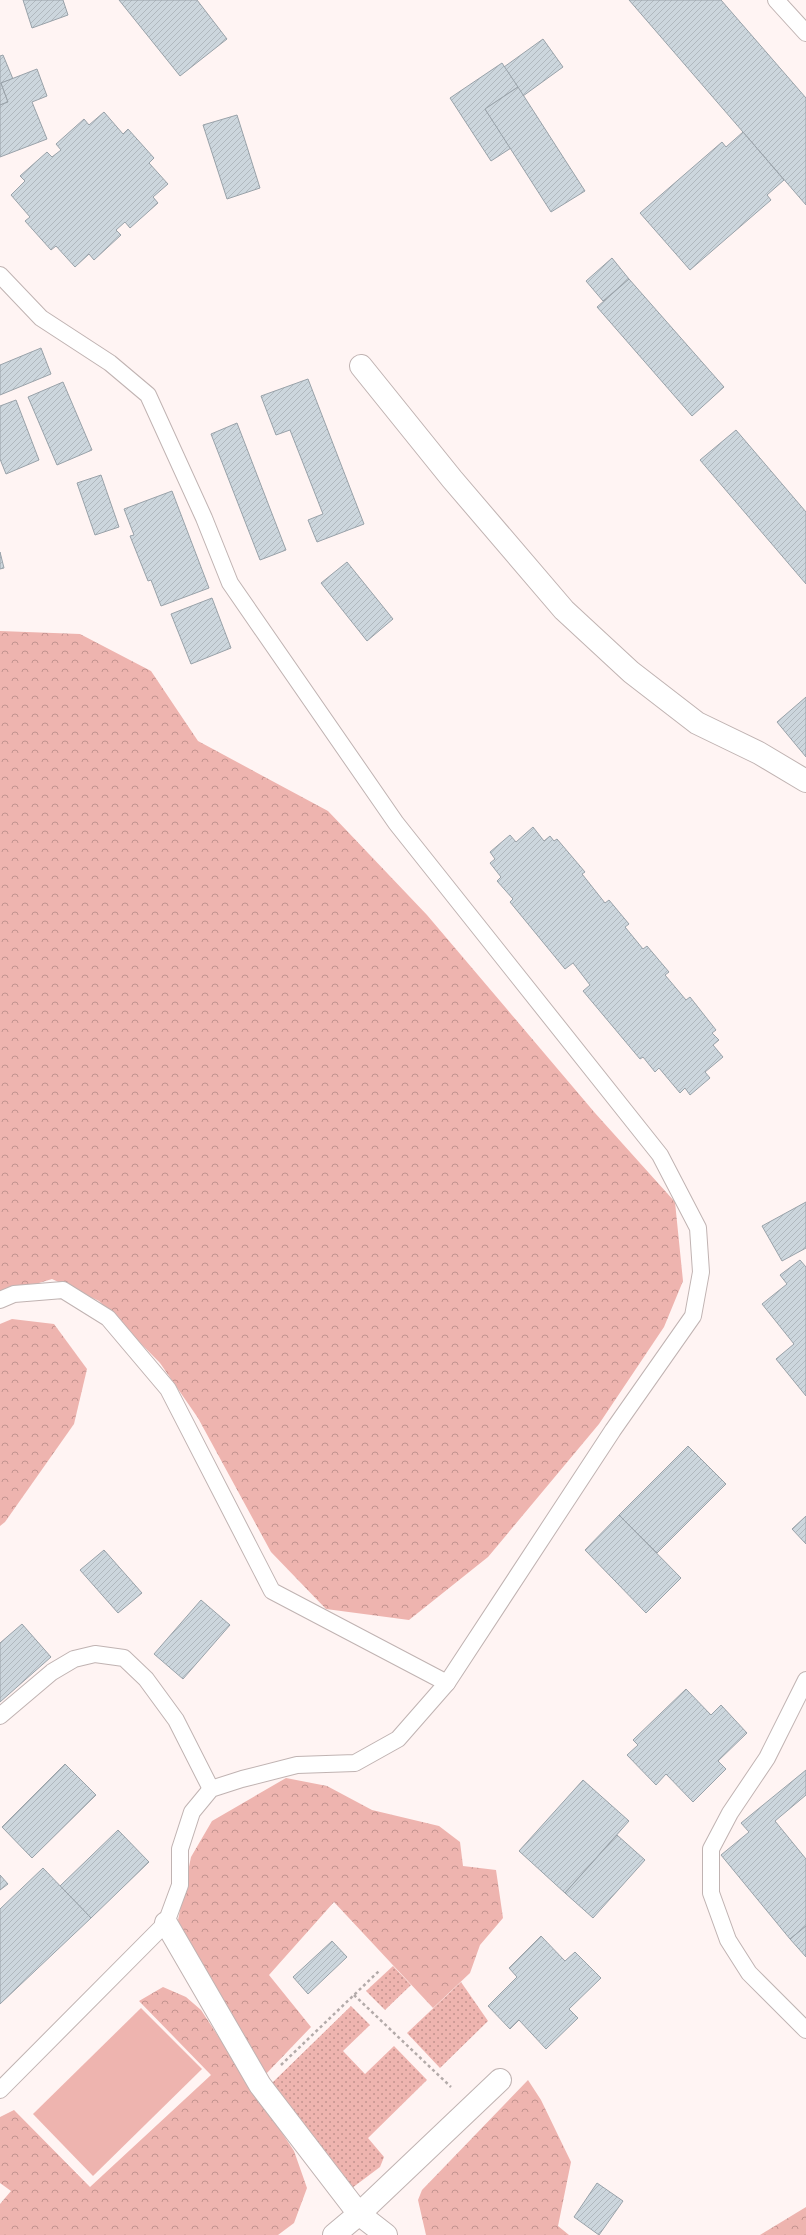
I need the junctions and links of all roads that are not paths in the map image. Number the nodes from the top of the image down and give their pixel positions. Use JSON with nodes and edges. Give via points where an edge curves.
{"nodes":[{"id":1,"x":776,"y":0,"type":"edge"},
{"id":2,"x":806,"y":33,"type":"edge"},
{"id":3,"x":0,"y":275,"type":"edge"},
{"id":4,"x":361,"y":366,"type":"dead end"},
{"id":5,"x":806,"y":781,"type":"edge"},
{"id":6,"x":0,"y":1300,"type":"edge"},
{"id":7,"x":806,"y":1680,"type":"edge"},
{"id":8,"x":447,"y":1683,"type":"junction"},
{"id":9,"x":0,"y":1716,"type":"edge"},
{"id":10,"x":211,"y":1789,"type":"junction"},
{"id":11,"x":166,"y":1923,"type":"junction"},
{"id":12,"x":806,"y":2030,"type":"edge"},
{"id":13,"x":500,"y":2080,"type":"dead end"},
{"id":14,"x":0,"y":2090,"type":"edge"},
{"id":15,"x":360,"y":2214,"type":"junction"},
{"id":16,"x":334,"y":2235,"type":"edge"},
{"id":17,"x":386,"y":2235,"type":"edge"}],
"edges":[{"from":1,"to":2,"type":"lane"},
{"from":3,"to":8,"type":"lane","via":[[42,318],[110,363],[148,395],[204,518],[230,583],[396,823],[660,1155],[698,1228],[700,1272],[693,1316],[613,1430]]},
{"from":4,"to":5,"type":"street","via":[[452,479],[564,610],[631,672],[697,722],[759,753]]},
{"from":6,"to":8,"type":"lane","via":[[14,1294],[63,1290],[108,1318],[168,1389],[272,1591]]},
{"from":7,"to":12,"type":"lane","via":[[767,1758],[730,1813],[711,1849],[711,1893],[728,1940],[749,1973]]},
{"from":8,"to":10,"type":"lane","via":[[398,1739],[355,1763],[296,1765]]},
{"from":9,"to":10,"type":"lane","via":[[52,1672],[74,1659],[95,1654],[124,1658],[146,1679],[176,1720]]},
{"from":10,"to":11,"type":"lane","via":[[192,1812],[180,1849],[180,1886]]},
{"from":11,"to":14,"type":"lane"},
{"from":11,"to":15,"type":"street","via":[[260,2085]]},
{"from":13,"to":15,"type":"street"},
{"from":15,"to":16,"type":"street"},
{"from":15,"to":17,"type":"street"}]}
